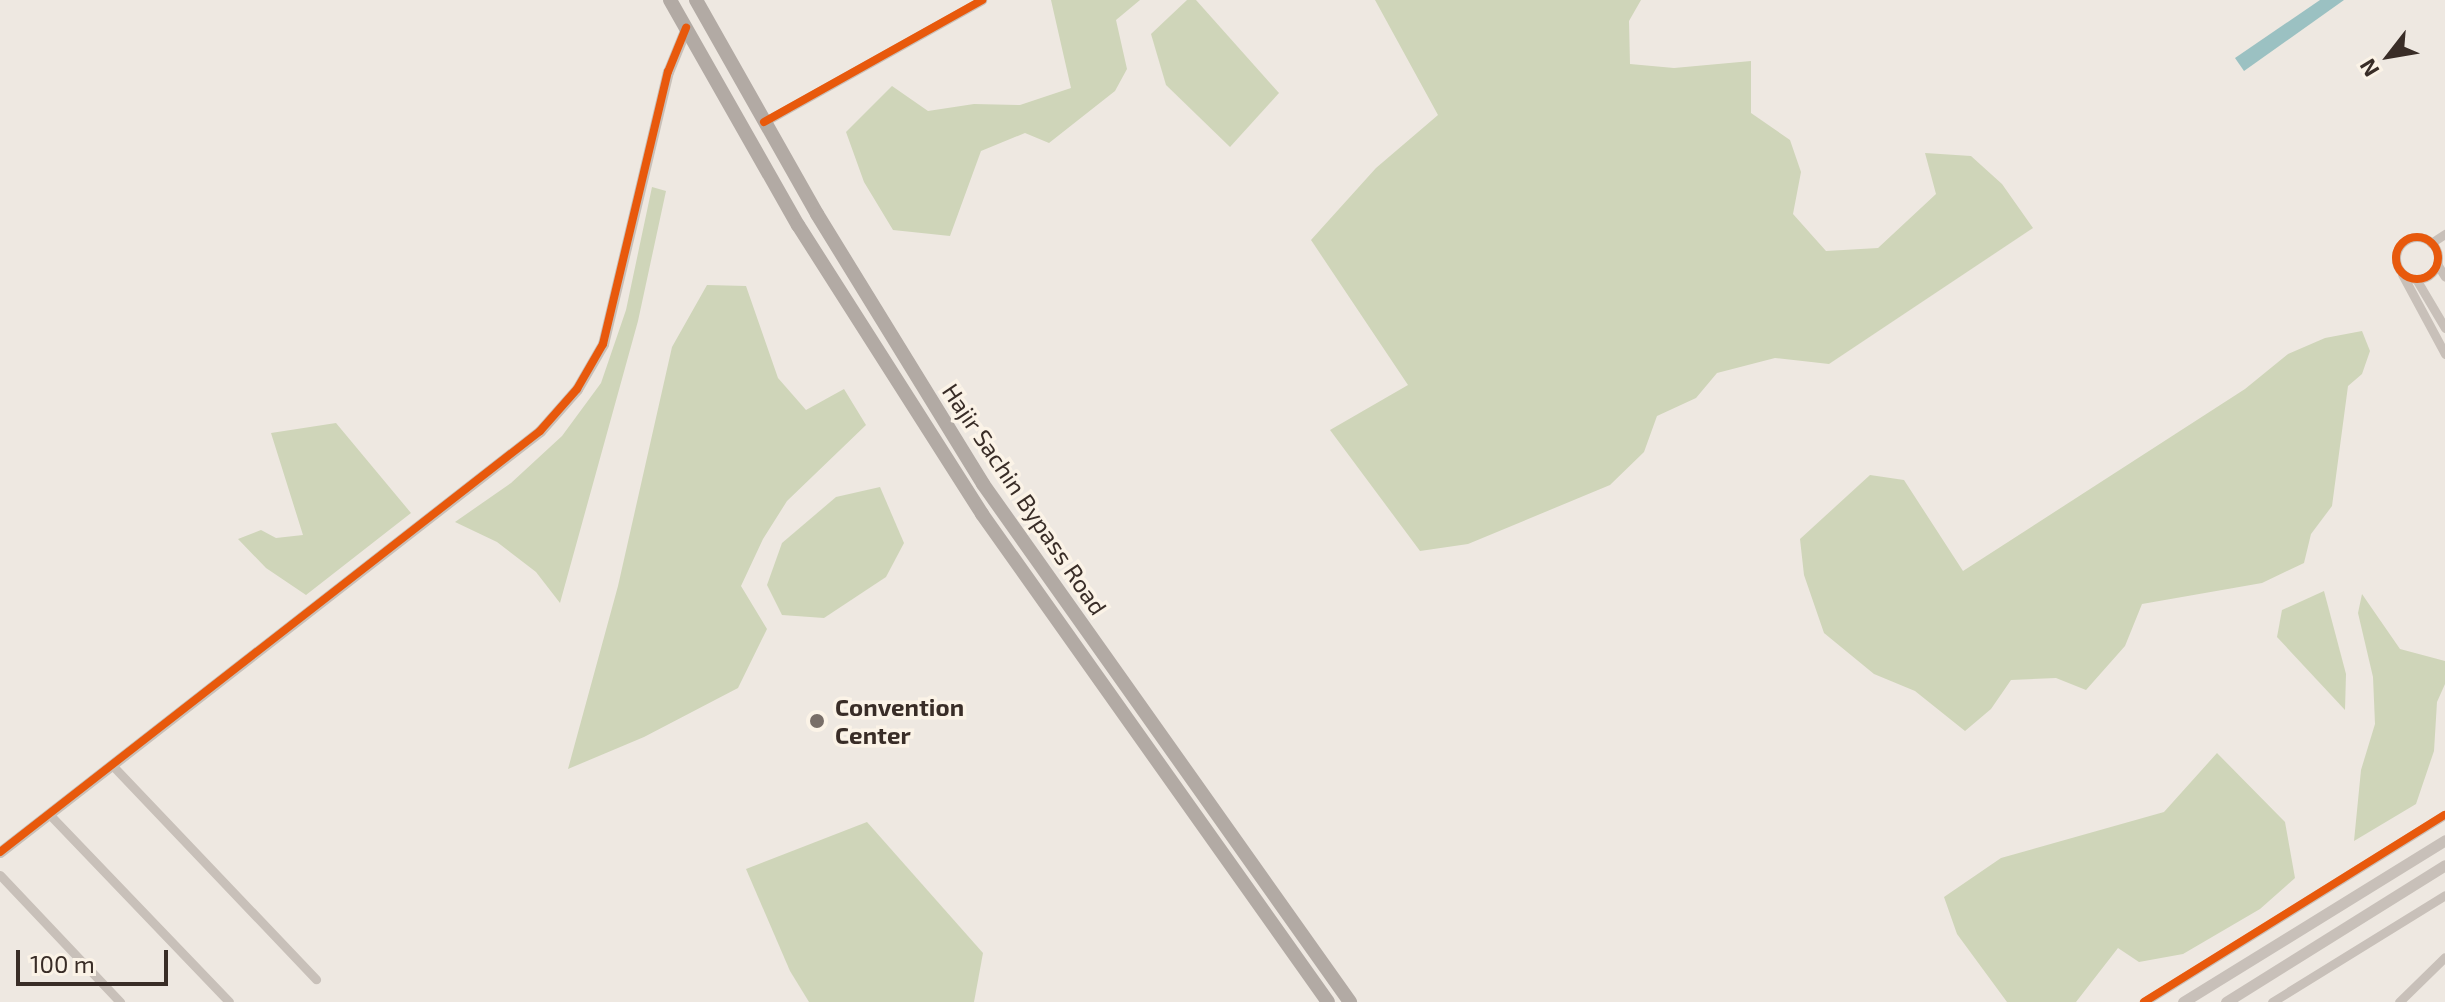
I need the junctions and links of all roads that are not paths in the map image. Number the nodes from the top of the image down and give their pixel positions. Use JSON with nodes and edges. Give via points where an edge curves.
{"nodes":[{"id":1,"x":670,"y":0,"type":"edge"},
{"id":2,"x":696,"y":0,"type":"edge"},
{"id":3,"x":982,"y":0,"type":"edge"},
{"id":4,"x":686,"y":28,"type":"junction"},
{"id":5,"x":764,"y":122,"type":"junction"},
{"id":6,"x":2445,"y":234,"type":"edge"},
{"id":7,"x":2431,"y":243,"type":"junction"},
{"id":8,"x":2440,"y":256,"type":"edge"},
{"id":9,"x":2402,"y":274,"type":"junction"},
{"id":10,"x":2445,"y":277,"type":"edge"},
{"id":11,"x":2416,"y":279,"type":"junction"},
{"id":12,"x":2445,"y":328,"type":"edge"},
{"id":13,"x":2445,"y":354,"type":"edge"},
{"id":14,"x":112,"y":765,"type":"junction"},
{"id":15,"x":49,"y":814,"type":"junction"},
{"id":16,"x":2445,"y":815,"type":"edge"},
{"id":17,"x":2445,"y":840,"type":"edge"},
{"id":18,"x":0,"y":852,"type":"edge"},
{"id":19,"x":2445,"y":865,"type":"edge"},
{"id":20,"x":0,"y":875,"type":"edge"},
{"id":21,"x":2445,"y":895,"type":"edge"},
{"id":22,"x":2445,"y":957,"type":"edge"},
{"id":23,"x":316,"y":979,"type":"dead end"},
{"id":24,"x":120,"y":1002,"type":"edge"},
{"id":25,"x":229,"y":1002,"type":"edge"},
{"id":26,"x":1328,"y":1002,"type":"edge"},
{"id":27,"x":1350,"y":1002,"type":"edge"},
{"id":28,"x":2144,"y":1002,"type":"edge"},
{"id":29,"x":2183,"y":1002,"type":"edge"},
{"id":30,"x":2226,"y":1002,"type":"edge"},
{"id":31,"x":2272,"y":1002,"type":"edge"},
{"id":32,"x":2399,"y":1002,"type":"edge"}],
"edges":[{"from":1,"to":4,"type":"highway"},
{"from":2,"to":5,"type":"highway","name":"Hajir Sachin Bypass Road"},
{"from":3,"to":5,"type":"street"},
{"from":4,"to":14,"type":"street","via":[[668,72],[603,344],[577,389],[540,431]]},
{"from":4,"to":26,"type":"highway","via":[[798,225],[982,514]]},
{"from":5,"to":27,"type":"highway","name":"Hajir Sachin Bypass Road","via":[[983,484]]},
{"from":6,"to":7,"type":"street"},
{"from":7,"to":8,"type":"street"},
{"from":7,"to":9,"type":"street","via":[[2414,237],[2402,243],[2396,255]]},
{"from":8,"to":10,"type":"street"},
{"from":8,"to":11,"type":"street","via":[[2429,275]]},
{"from":9,"to":11,"type":"street"},
{"from":9,"to":13,"type":"street"},
{"from":11,"to":12,"type":"street"},
{"from":14,"to":15,"type":"street"},
{"from":14,"to":23,"type":"street"},
{"from":15,"to":18,"type":"street"},
{"from":15,"to":25,"type":"street"},
{"from":16,"to":28,"type":"street"},
{"from":17,"to":29,"type":"street"},
{"from":19,"to":30,"type":"street"},
{"from":20,"to":24,"type":"street"},
{"from":21,"to":31,"type":"street"},
{"from":22,"to":32,"type":"street"}]}
